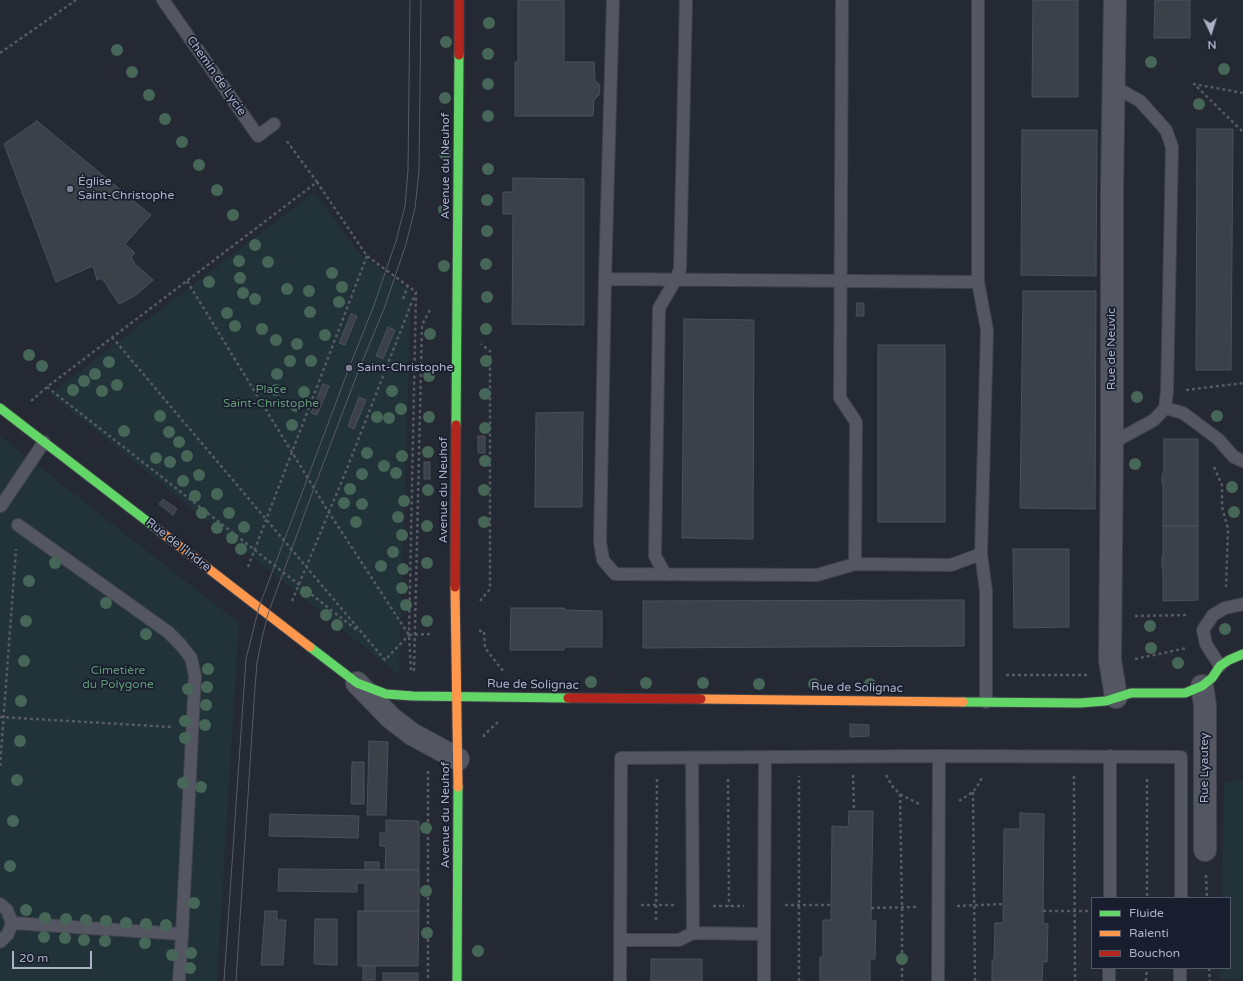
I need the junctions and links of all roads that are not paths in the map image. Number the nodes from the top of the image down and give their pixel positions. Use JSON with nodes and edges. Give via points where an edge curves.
{"nodes":[{"id":1,"x":163,"y":0,"type":"edge"},
{"id":2,"x":459,"y":0,"type":"edge"},
{"id":3,"x":613,"y":0,"type":"edge"},
{"id":4,"x":686,"y":0,"type":"edge"},
{"id":5,"x":842,"y":0,"type":"edge"},
{"id":6,"x":978,"y":0,"type":"edge"},
{"id":7,"x":1115,"y":0,"type":"edge"},
{"id":8,"x":1113,"y":86,"type":"junction"},
{"id":9,"x":274,"y":124,"type":"road end"},
{"id":10,"x":605,"y":279,"type":"junction"},
{"id":11,"x":676,"y":279,"type":"junction"},
{"id":12,"x":840,"y":281,"type":"junction"},
{"id":13,"x":978,"y":282,"type":"junction"},
{"id":14,"x":0,"y":408,"type":"edge"},
{"id":15,"x":1165,"y":408,"type":"junction"},
{"id":16,"x":44,"y":442,"type":"junction"},
{"id":17,"x":1112,"y":444,"type":"junction"},
{"id":18,"x":1243,"y":461,"type":"edge"},
{"id":19,"x":0,"y":505,"type":"edge"},
{"id":20,"x":18,"y":525,"type":"road end"},
{"id":21,"x":981,"y":554,"type":"junction"},
{"id":22,"x":855,"y":564,"type":"junction"},
{"id":23,"x":665,"y":574,"type":"junction"},
{"id":24,"x":1243,"y":604,"type":"edge"},
{"id":25,"x":1243,"y":654,"type":"edge"},
{"id":26,"x":1220,"y":666,"type":"junction"},
{"id":27,"x":357,"y":683,"type":"junction"},
{"id":28,"x":1202,"y":686,"type":"junction"},
{"id":29,"x":456,"y":696,"type":"junction"},
{"id":30,"x":1116,"y":697,"type":"junction"},
{"id":31,"x":986,"y":702,"type":"junction"},
{"id":32,"x":939,"y":756,"type":"junction"},
{"id":33,"x":1110,"y":756,"type":"junction"},
{"id":34,"x":692,"y":758,"type":"junction"},
{"id":35,"x":765,"y":758,"type":"junction"},
{"id":36,"x":458,"y":759,"type":"junction"},
{"id":37,"x":1205,"y":850,"type":"dead end"},
{"id":38,"x":1110,"y":897,"type":"edge"},
{"id":39,"x":1181,"y":897,"type":"edge"},
{"id":40,"x":0,"y":904,"type":"edge"},
{"id":41,"x":12,"y":923,"type":"junction"},
{"id":42,"x":693,"y":933,"type":"junction"},
{"id":43,"x":182,"y":934,"type":"junction"},
{"id":44,"x":764,"y":934,"type":"junction"},
{"id":45,"x":621,"y":940,"type":"junction"},
{"id":46,"x":0,"y":942,"type":"edge"},
{"id":47,"x":1109,"y":969,"type":"edge"},
{"id":48,"x":1180,"y":969,"type":"edge"},
{"id":49,"x":179,"y":981,"type":"edge"},
{"id":50,"x":457,"y":981,"type":"edge"},
{"id":51,"x":620,"y":981,"type":"edge"},
{"id":52,"x":764,"y":981,"type":"edge"},
{"id":53,"x":938,"y":981,"type":"edge"},
{"id":54,"x":1109,"y":981,"type":"edge"},
{"id":55,"x":1180,"y":981,"type":"edge"}],
"edges":[{"from":1,"to":9,"type":"lane","name":"Chemin de Lycie","via":[[258,136]]},
{"from":2,"to":29,"type":"street","name":"Avenue du Neuhof"},
{"from":3,"to":10,"type":"lane"},
{"from":4,"to":11,"type":"lane","via":[[680,269]]},
{"from":5,"to":12,"type":"lane"},
{"from":6,"to":13,"type":"lane"},
{"from":7,"to":8,"type":"street","name":"Rue de Neuvic"},
{"from":8,"to":15,"type":"lane","via":[[1140,101],[1166,130],[1172,147]]},
{"from":8,"to":17,"type":"street","name":"Rue de Neuvic"},
{"from":10,"to":11,"type":"lane"},
{"from":10,"to":23,"type":"lane","via":[[600,542],[603,560],[615,574]]},
{"from":11,"to":12,"type":"lane"},
{"from":11,"to":23,"type":"lane","via":[[659,308],[655,556]]},
{"from":12,"to":13,"type":"lane"},
{"from":12,"to":22,"type":"lane","via":[[840,398],[856,422]]},
{"from":13,"to":21,"type":"lane","via":[[987,330]]},
{"from":14,"to":16,"type":"street","name":"Rue de l'Indre"},
{"from":15,"to":17,"type":"lane","via":[[1154,420]]},
{"from":15,"to":18,"type":"lane","via":[[1183,413],[1218,439],[1234,457]]},
{"from":16,"to":19,"type":"lane"},
{"from":16,"to":27,"type":"street","name":"Rue de l'Indre"},
{"from":17,"to":30,"type":"street","name":"Rue de Neuvic","via":[[1110,660]]},
{"from":20,"to":43,"type":"lane","via":[[168,632],[191,658],[195,676]]},
{"from":21,"to":22,"type":"lane","via":[[951,565]]},
{"from":21,"to":31,"type":"lane","via":[[986,592]]},
{"from":22,"to":23,"type":"lane","via":[[817,575]]},
{"from":24,"to":26,"type":"lane","via":[[1225,608],[1213,615],[1203,630],[1206,644]]},
{"from":25,"to":26,"type":"street","name":"Rue de Solignac"},
{"from":26,"to":28,"type":"street","name":"Rue de Solignac","via":[[1212,678]]},
{"from":27,"to":29,"type":"street","name":"Rue de l'Indre","via":[[386,694]]},
{"from":27,"to":36,"type":"street","name":"Rue de l'Indre","via":[[391,718],[412,734]]},
{"from":28,"to":30,"type":"street","name":"Rue de Solignac","via":[[1185,692],[1131,693]]},
{"from":28,"to":37,"type":"street","name":"Rue Lyautey","via":[[1205,705]]},
{"from":29,"to":31,"type":"street","name":"Rue de Solignac"},
{"from":29,"to":36,"type":"street","name":"Avenue du Neuhof"},
{"from":30,"to":31,"type":"street","name":"Rue de Solignac","via":[[1106,701],[1080,703]]},
{"from":32,"to":33,"type":"lane"},
{"from":32,"to":35,"type":"lane"},
{"from":32,"to":53,"type":"lane"},
{"from":33,"to":38,"type":"lane"},
{"from":33,"to":39,"type":"lane","via":[[1181,757]]},
{"from":34,"to":35,"type":"lane"},
{"from":34,"to":42,"type":"lane"},
{"from":34,"to":45,"type":"lane","via":[[621,758]]},
{"from":35,"to":44,"type":"lane"},
{"from":36,"to":50,"type":"street","name":"Avenue du Neuhof"},
{"from":40,"to":41,"type":"lane","via":[[7,910]]},
{"from":41,"to":43,"type":"lane"},
{"from":41,"to":46,"type":"lane","via":[[8,934]]},
{"from":42,"to":44,"type":"lane"},
{"from":42,"to":45,"type":"lane","via":[[679,940]]},
{"from":43,"to":49,"type":"lane"},
{"from":44,"to":52,"type":"lane"},
{"from":45,"to":51,"type":"lane"},
{"from":47,"to":54,"type":"lane"},
{"from":48,"to":55,"type":"lane"}]}
